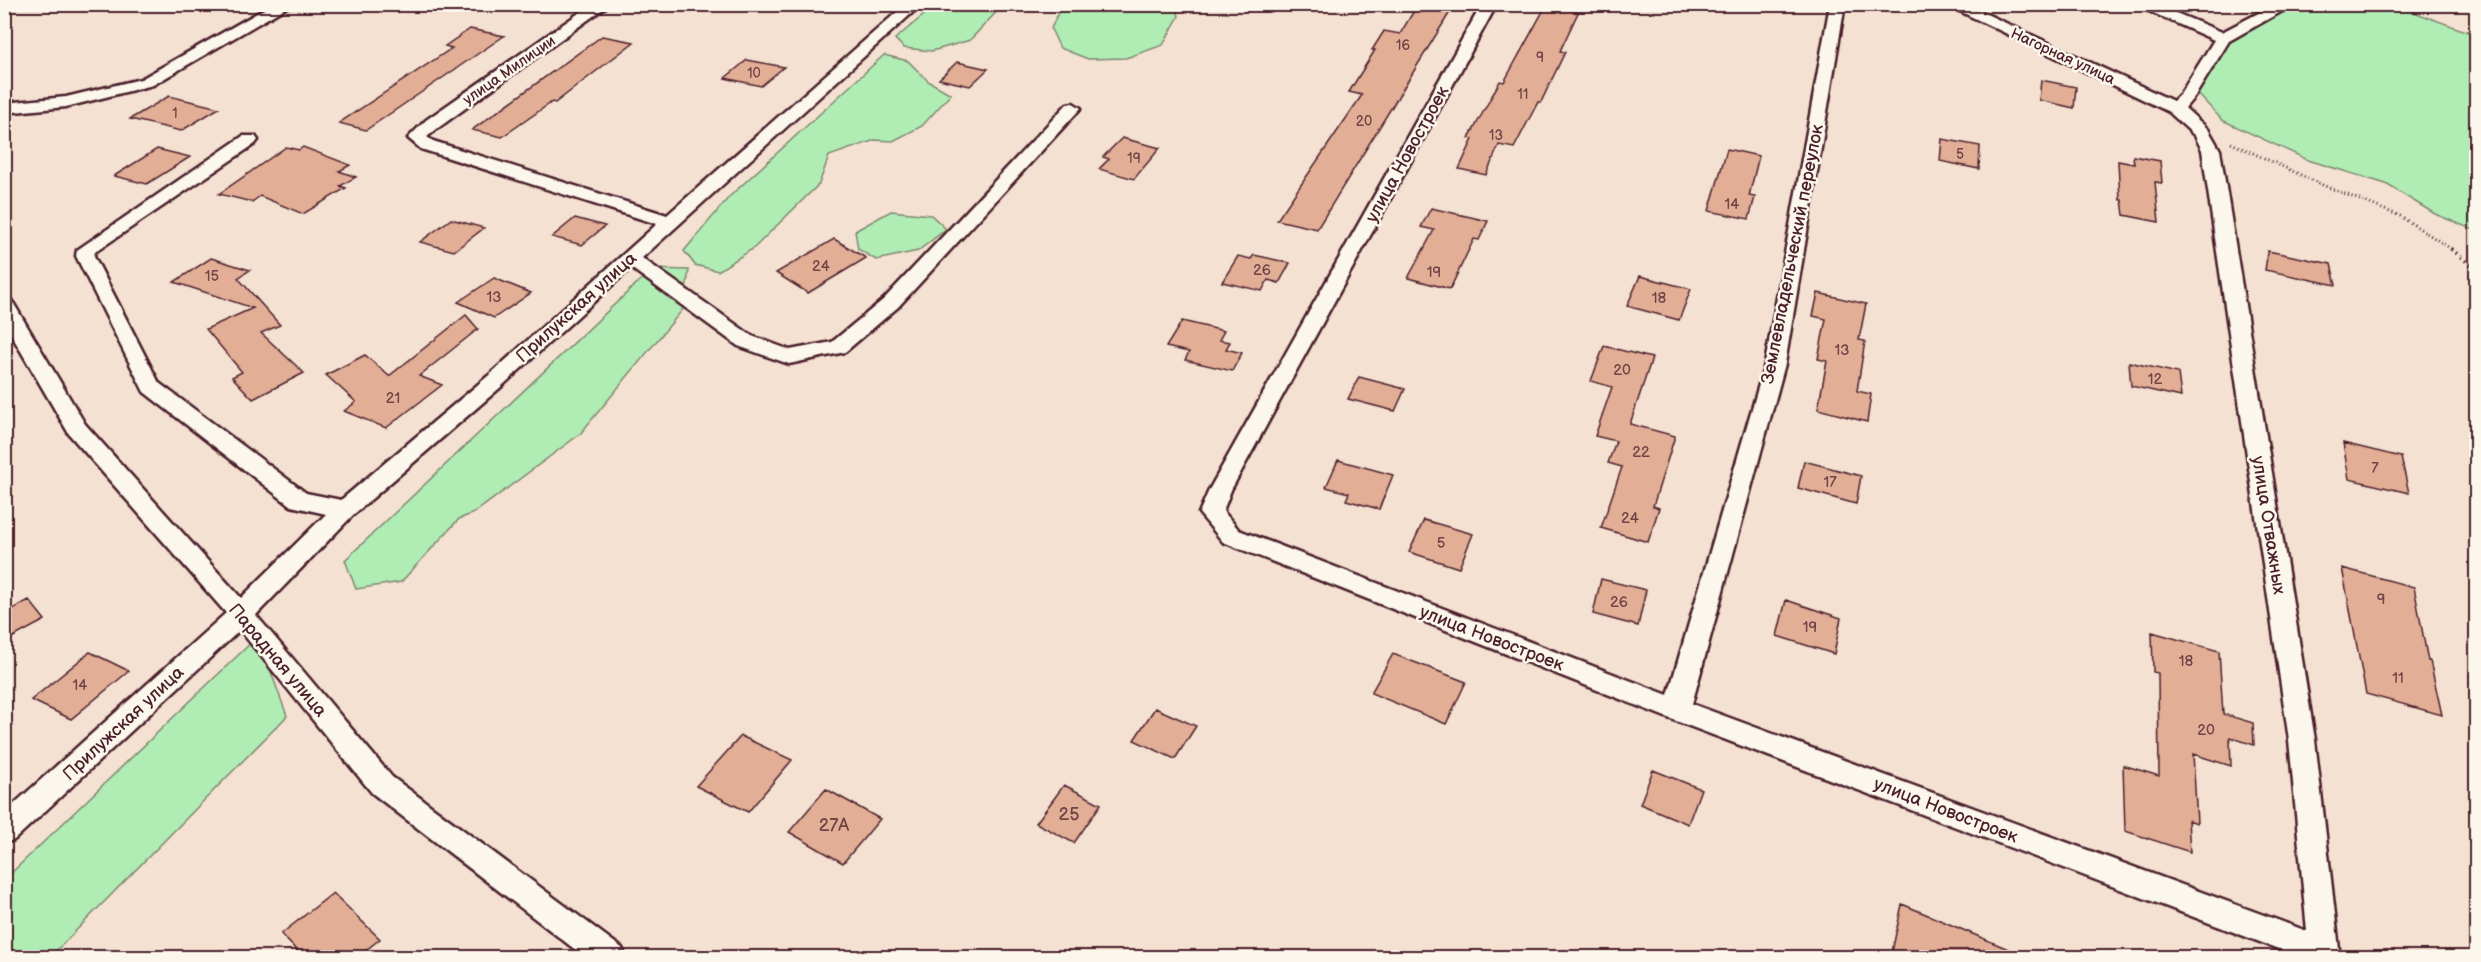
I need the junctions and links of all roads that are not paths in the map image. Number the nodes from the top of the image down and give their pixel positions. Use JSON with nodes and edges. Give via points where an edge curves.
{"nodes":[{"id":1,"x":285,"y":4,"type":"edge"},
{"id":2,"x":603,"y":4,"type":"edge"},
{"id":3,"x":915,"y":4,"type":"edge"},
{"id":4,"x":1490,"y":4,"type":"edge"},
{"id":5,"x":1838,"y":4,"type":"edge"},
{"id":6,"x":1952,"y":4,"type":"edge"},
{"id":7,"x":2140,"y":4,"type":"edge"},
{"id":8,"x":2282,"y":6,"type":"edge"},
{"id":9,"x":2223,"y":38,"type":"junction"},
{"id":10,"x":4,"y":108,"type":"edge"},
{"id":11,"x":1073,"y":108,"type":"dead end"},
{"id":12,"x":2175,"y":108,"type":"junction"},
{"id":13,"x":249,"y":140,"type":"dead end"},
{"id":14,"x":670,"y":222,"type":"junction"},
{"id":15,"x":630,"y":258,"type":"junction"},
{"id":16,"x":5,"y":308,"type":"edge"},
{"id":17,"x":345,"y":509,"type":"junction"},
{"id":18,"x":241,"y":614,"type":"junction"},
{"id":19,"x":1677,"y":710,"type":"junction"},
{"id":20,"x":4,"y":831,"type":"edge"},
{"id":21,"x":2325,"y":955,"type":"edge"},
{"id":22,"x":611,"y":957,"type":"edge"}],
"edges":[{"from":1,"to":10,"type":"street","via":[[147,82],[66,102]]},
{"from":2,"to":14,"type":"street","name":"улица Милиции","via":[[417,138],[427,145]]},
{"from":3,"to":14,"type":"street","name":"Прилукская улица"},
{"from":4,"to":19,"type":"street","name":"улица Новостроек","via":[[1220,490],[1211,513],[1231,536]]},
{"from":5,"to":19,"type":"street","name":"Землевладельческий переулок","via":[[1775,364]]},
{"from":6,"to":12,"type":"street","name":"Нагорная улица"},
{"from":7,"to":9,"type":"street"},
{"from":8,"to":9,"type":"street"},
{"from":9,"to":12,"type":"street","via":[[2187,96]]},
{"from":11,"to":15,"type":"street","via":[[891,303],[838,347],[789,357],[745,341]]},
{"from":12,"to":21,"type":"street","name":"улица Отважных","via":[[2202,133],[2211,150],[2302,740]]},
{"from":13,"to":17,"type":"street","via":[[86,250],[85,256],[151,387],[299,500]]},
{"from":14,"to":15,"type":"street","name":"Прилукская улица"},
{"from":15,"to":17,"type":"street","name":"Прилукская улица","via":[[495,381]]},
{"from":16,"to":18,"type":"street","name":"Парадная улица","via":[[77,429]]},
{"from":17,"to":18,"type":"street","name":"Прилукская улица"},
{"from":18,"to":20,"type":"street","name":"Прилужская улица"},
{"from":18,"to":22,"type":"street","name":"Парадная улица","via":[[382,785]]},
{"from":19,"to":21,"type":"street","name":"улица Новостроек"}]}
